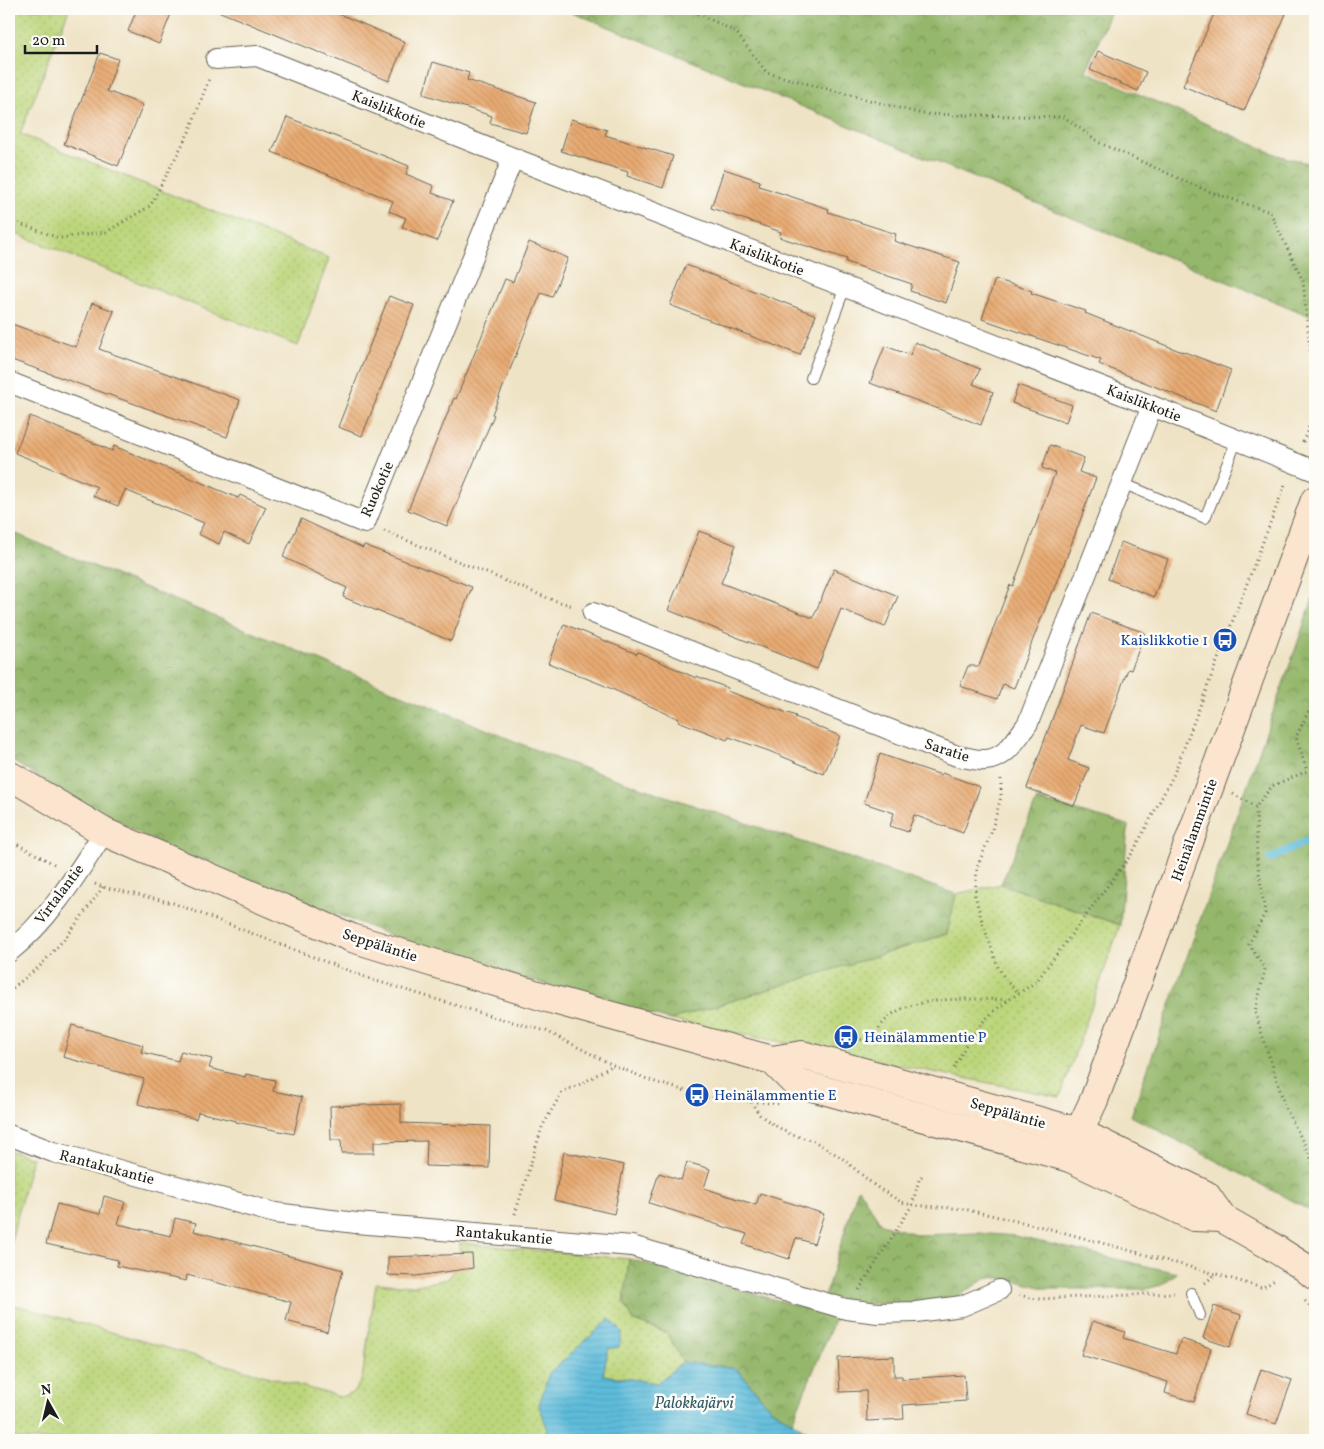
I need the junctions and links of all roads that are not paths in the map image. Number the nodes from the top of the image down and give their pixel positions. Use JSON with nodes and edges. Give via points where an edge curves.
{"nodes":[{"id":1,"x":216,"y":59,"type":"road end"},
{"id":2,"x":513,"y":158,"type":"junction"},
{"id":3,"x":845,"y":287,"type":"junction"},
{"id":4,"x":811,"y":378,"type":"dead end"},
{"id":5,"x":9,"y":382,"type":"edge"},
{"id":6,"x":1152,"y":406,"type":"junction"},
{"id":7,"x":1237,"y":440,"type":"junction"},
{"id":8,"x":1315,"y":471,"type":"edge"},
{"id":9,"x":1122,"y":483,"type":"junction"},
{"id":10,"x":1315,"y":500,"type":"edge"},
{"id":11,"x":593,"y":612,"type":"road end"},
{"id":12,"x":9,"y":775,"type":"edge"},
{"id":13,"x":104,"y":832,"type":"junction"},
{"id":14,"x":9,"y":952,"type":"edge"},
{"id":15,"x":772,"y":1060,"type":"junction"},
{"id":16,"x":1079,"y":1132,"type":"junction"},
{"id":17,"x":9,"y":1135,"type":"edge"},
{"id":18,"x":1070,"y":1158,"type":"junction"},
{"id":19,"x":1222,"y":1218,"type":"junction"},
{"id":20,"x":1315,"y":1276,"type":"edge"},
{"id":21,"x":999,"y":1290,"type":"road end"},
{"id":22,"x":1191,"y":1293,"type":"road end"},
{"id":23,"x":1200,"y":1315,"type":"dead end"}],
"edges":[{"from":1,"to":2,"type":"street","name":"Kaislikkotie","via":[[257,56]]},
{"from":2,"to":3,"type":"street","name":"Kaislikkotie"},
{"from":2,"to":5,"type":"street","name":"Ruokotie","via":[[364,523]]},
{"from":3,"to":4,"type":"lane"},
{"from":3,"to":6,"type":"street","name":"Kaislikkotie"},
{"from":6,"to":7,"type":"street","name":"Kaislikkotie"},
{"from":6,"to":9,"type":"street"},
{"from":7,"to":8,"type":"street","name":"Kaislikkotie"},
{"from":7,"to":9,"type":"lane","via":[[1205,518]]},
{"from":9,"to":11,"type":"street","name":"Saratie","via":[[1028,723],[1014,744],[999,758],[982,760],[957,756]]},
{"from":10,"to":16,"type":"main road","name":"Heinälammintie","via":[[1094,1100]]},
{"from":12,"to":13,"type":"main road","name":"Seppäläntie"},
{"from":13,"to":14,"type":"street","name":"Virtalantie","via":[[52,907]]},
{"from":13,"to":15,"type":"main road","name":"Seppäläntie","via":[[352,938],[554,1000]]},
{"from":15,"to":16,"type":"main road","name":"Seppäläntie","via":[[802,1055]]},
{"from":15,"to":18,"type":"main road","name":"Seppäläntie","via":[[794,1082]]},
{"from":16,"to":18,"type":"main road","name":"Heinälammintie"},
{"from":16,"to":19,"type":"main road","name":"Seppäläntie","via":[[1206,1195]]},
{"from":17,"to":21,"type":"street","name":"Rantakukantie","via":[[53,1152],[275,1213],[356,1223],[632,1246],[846,1309],[878,1313],[916,1312],[962,1306]]},
{"from":18,"to":19,"type":"main road","name":"Seppäläntie","via":[[1194,1217]]},
{"from":19,"to":20,"type":"main road","name":"Seppäläntie","via":[[1304,1266]]},
{"from":22,"to":23,"type":"lane"}]}
